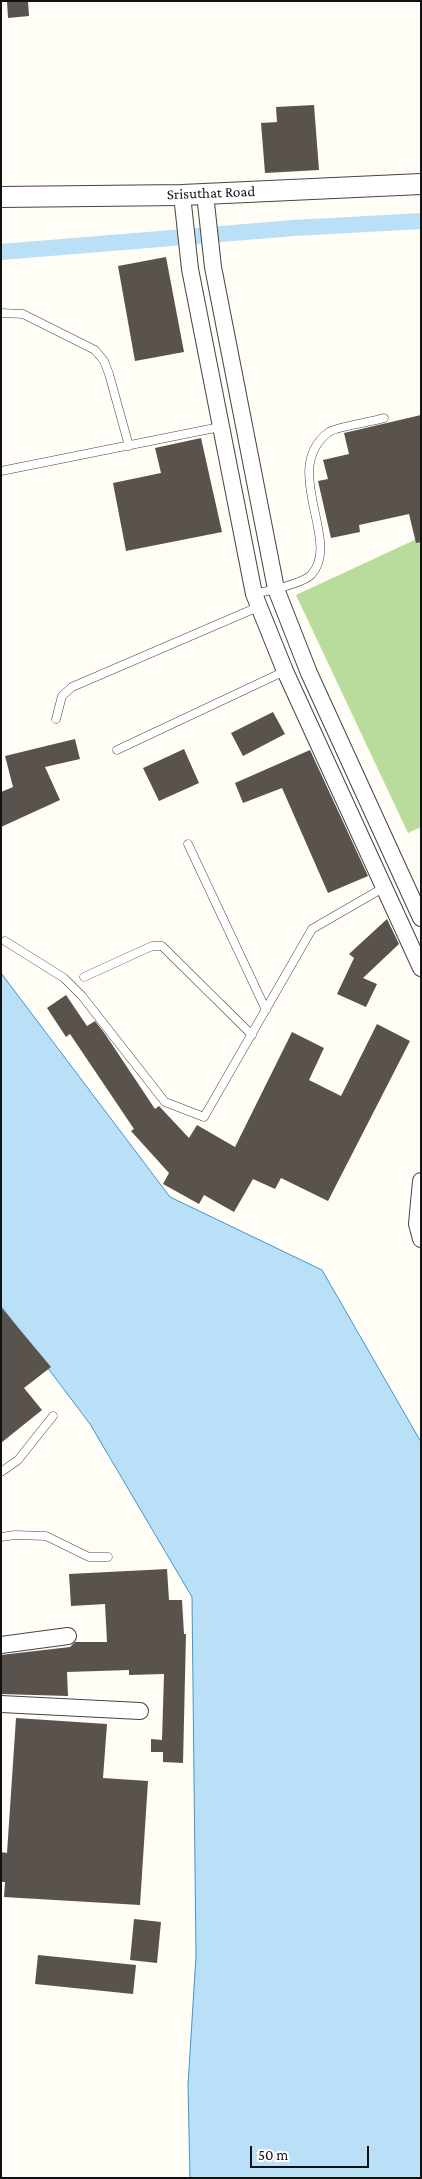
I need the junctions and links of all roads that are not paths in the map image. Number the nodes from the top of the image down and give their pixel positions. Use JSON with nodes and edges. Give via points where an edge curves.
{"nodes":[{"id":1,"x":421,"y":184,"type":"edge"},
{"id":2,"x":205,"y":194,"type":"junction"},
{"id":3,"x":182,"y":195,"type":"junction"},
{"id":4,"x":1,"y":197,"type":"edge"},
{"id":5,"x":1,"y":313,"type":"edge"},
{"id":6,"x":384,"y":418,"type":"dead end"},
{"id":7,"x":220,"y":426,"type":"junction"},
{"id":8,"x":129,"y":446,"type":"junction"},
{"id":9,"x":1,"y":471,"type":"edge"},
{"id":10,"x":276,"y":589,"type":"junction"},
{"id":11,"x":256,"y":600,"type":"junction"},
{"id":12,"x":285,"y":671,"type":"junction"},
{"id":13,"x":56,"y":718,"type":"dead end"},
{"id":14,"x":117,"y":750,"type":"dead end"},
{"id":15,"x":188,"y":844,"type":"dead end"},
{"id":16,"x":383,"y":888,"type":"junction"},
{"id":17,"x":421,"y":918,"type":"edge"},
{"id":18,"x":5,"y":941,"type":"dead end"},
{"id":19,"x":421,"y":968,"type":"edge"},
{"id":20,"x":84,"y":977,"type":"dead end"},
{"id":21,"x":266,"y":1010,"type":"junction"},
{"id":22,"x":252,"y":1035,"type":"junction"},
{"id":23,"x":421,"y":1181,"type":"edge"},
{"id":24,"x":421,"y":1238,"type":"edge"},
{"id":25,"x":54,"y":1416,"type":"dead end"},
{"id":26,"x":1,"y":1472,"type":"edge"},
{"id":27,"x":1,"y":1537,"type":"edge"},
{"id":28,"x":108,"y":1557,"type":"dead end"},
{"id":29,"x":68,"y":1636,"type":"dead end"},
{"id":30,"x":1,"y":1645,"type":"edge"},
{"id":31,"x":1,"y":1704,"type":"edge"},
{"id":32,"x":140,"y":1711,"type":"dead end"}],
"edges":[{"from":1,"to":2,"type":"street","name":"Srisuthat Road"},
{"from":2,"to":3,"type":"street","name":"Srisuthat Road"},
{"from":2,"to":10,"type":"street","via":[[213,267]]},
{"from":3,"to":4,"type":"street","name":"Srisuthat Road"},
{"from":3,"to":7,"type":"street","via":[[190,269]]},
{"from":5,"to":8,"type":"lane","via":[[23,314],[95,350],[109,374]]},
{"from":6,"to":10,"type":"lane","via":[[330,431],[317,444],[310,462],[309,484],[321,558],[311,576]]},
{"from":7,"to":8,"type":"lane"},
{"from":7,"to":11,"type":"street"},
{"from":8,"to":9,"type":"lane"},
{"from":10,"to":11,"type":"lane"},
{"from":10,"to":17,"type":"street","via":[[309,673]]},
{"from":11,"to":12,"type":"street"},
{"from":11,"to":13,"type":"lane","via":[[72,687],[62,696]]},
{"from":12,"to":14,"type":"lane"},
{"from":12,"to":16,"type":"street"},
{"from":15,"to":21,"type":"lane"},
{"from":16,"to":19,"type":"street"},
{"from":16,"to":21,"type":"lane","via":[[312,930]]},
{"from":18,"to":22,"type":"lane","via":[[64,978],[82,996],[165,1102],[204,1117]]},
{"from":20,"to":22,"type":"lane","via":[[152,946],[162,946]]},
{"from":21,"to":22,"type":"lane"},
{"from":23,"to":24,"type":"street","via":[[417,1224]]},
{"from":25,"to":26,"type":"lane","via":[[18,1460]]},
{"from":27,"to":28,"type":"lane","via":[[46,1536],[89,1557]]},
{"from":29,"to":30,"type":"street"},
{"from":31,"to":32,"type":"street"}]}
